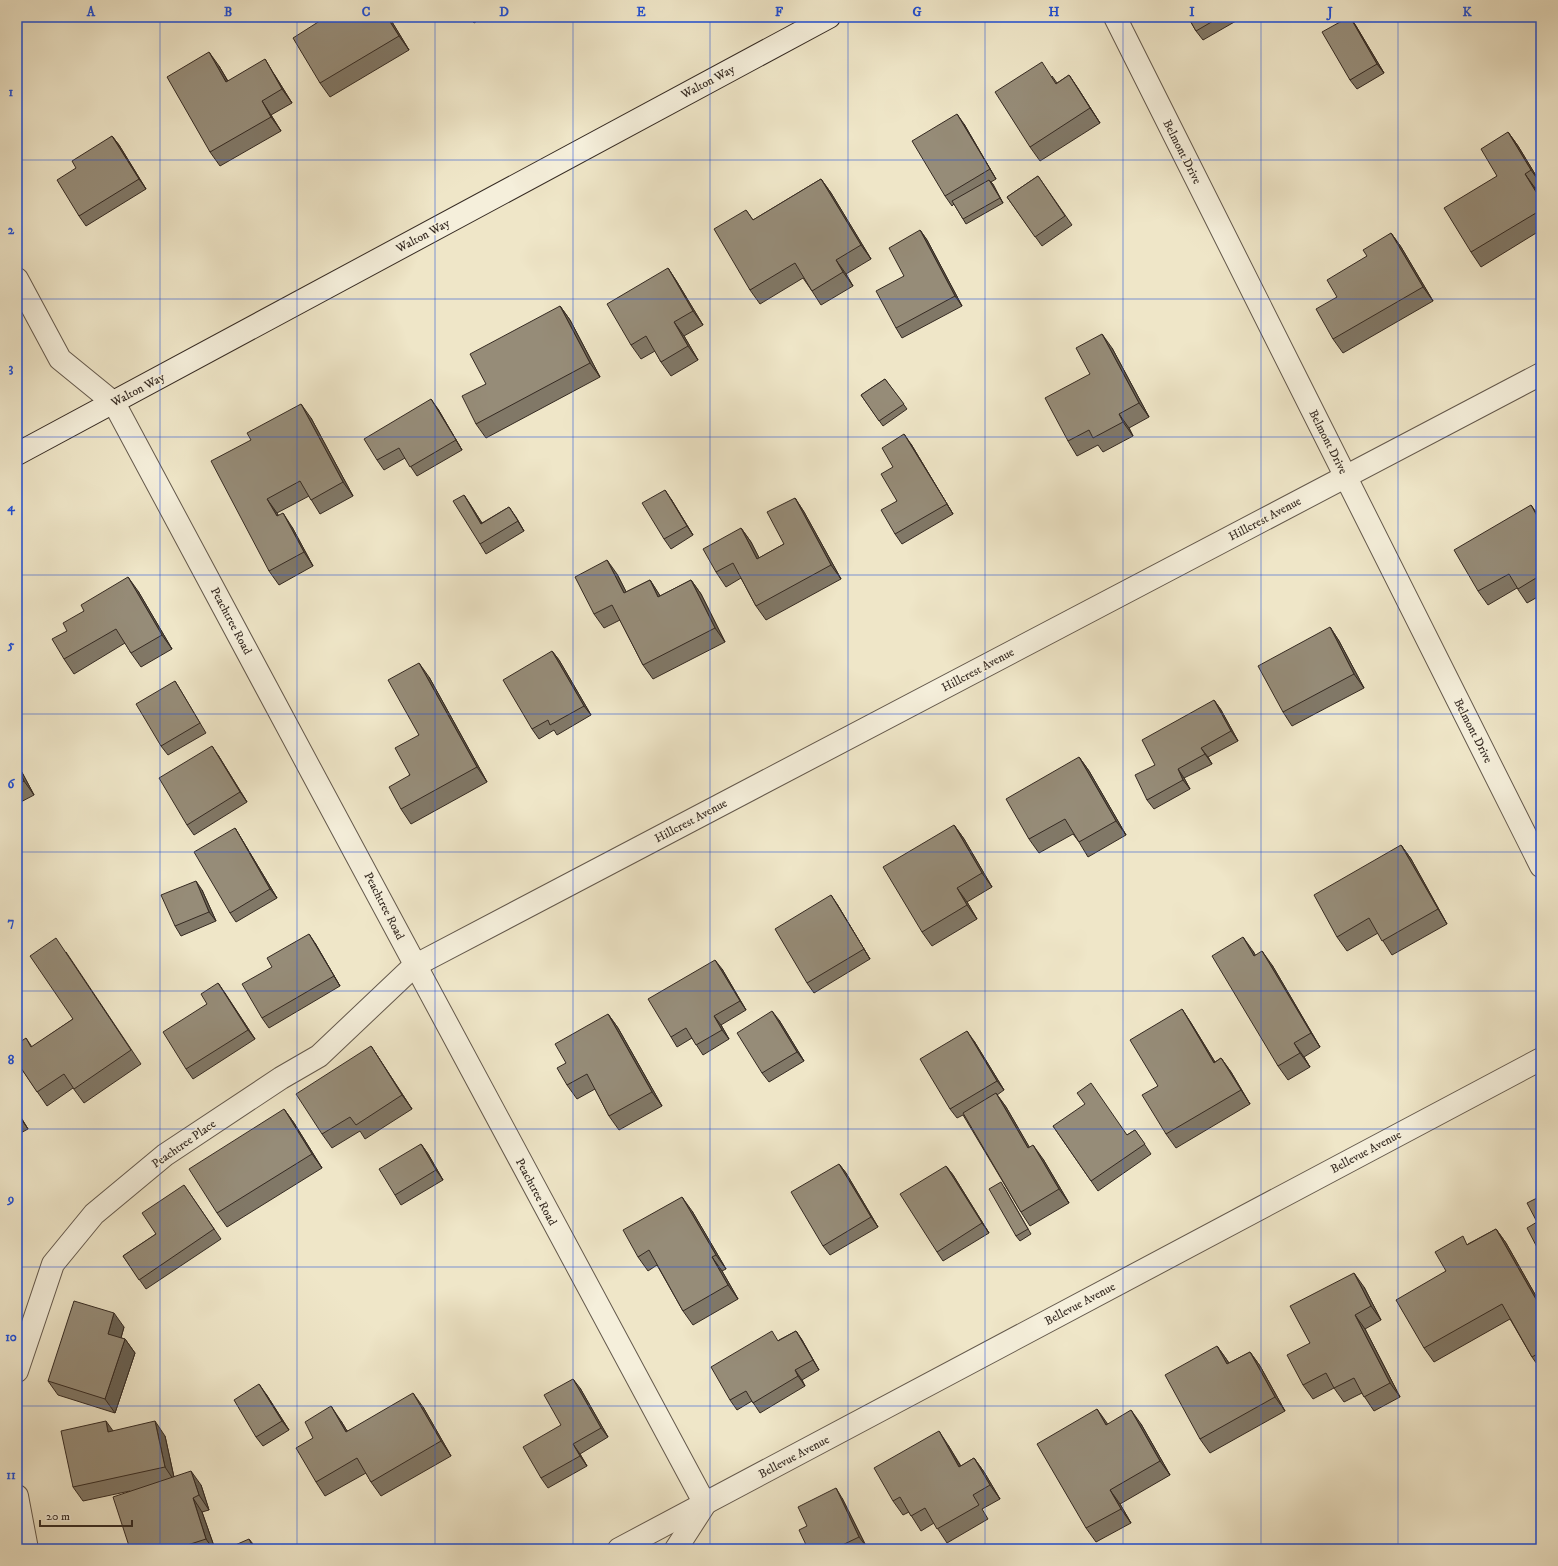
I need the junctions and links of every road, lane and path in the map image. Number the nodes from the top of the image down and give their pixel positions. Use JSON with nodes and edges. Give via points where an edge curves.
{"nodes":[{"id":1,"x":829,"y":17,"type":"edge"},
{"id":2,"x":1115,"y":17,"type":"edge"},
{"id":3,"x":17,"y":279,"type":"edge"},
{"id":4,"x":25,"y":314,"type":"edge"},
{"id":5,"x":1541,"y":374,"type":"edge"},
{"id":6,"x":114,"y":403,"type":"junction"},
{"id":7,"x":17,"y":454,"type":"edge"},
{"id":8,"x":1345,"y":477,"type":"junction"},
{"id":9,"x":1541,"y":866,"type":"edge"},
{"id":10,"x":414,"y":966,"type":"junction"},
{"id":11,"x":1541,"y":1059,"type":"edge"},
{"id":12,"x":17,"y":1371,"type":"edge"},
{"id":13,"x":17,"y":1496,"type":"edge"},
{"id":14,"x":705,"y":1504,"type":"junction"},
{"id":15,"x":27,"y":1549,"type":"edge"},
{"id":16,"x":619,"y":1549,"type":"edge"},
{"id":17,"x":676,"y":1549,"type":"edge"}],
"edges":[{"from":1,"to":6,"type":"street","name":"Walton Way"},
{"from":2,"to":8,"type":"street","name":"Belmont Drive"},
{"from":3,"to":4,"type":"street","name":"Peachtree Road"},
{"from":4,"to":6,"type":"street","name":"Peachtree Road","via":[[60,359]]},
{"from":5,"to":8,"type":"street","name":"Hillcrest Avenue"},
{"from":6,"to":7,"type":"street","name":"Walton Way"},
{"from":6,"to":10,"type":"street","name":"Peachtree Road"},
{"from":8,"to":9,"type":"street","name":"Belmont Drive"},
{"from":8,"to":10,"type":"street","name":"Hillcrest Avenue"},
{"from":10,"to":12,"type":"street","name":"Peachtree Place","via":[[319,1056],[165,1155],[94,1214],[53,1264]]},
{"from":10,"to":14,"type":"street","name":"Peachtree Road"},
{"from":11,"to":14,"type":"street","name":"Bellevue Avenue"},
{"from":13,"to":15,"type":"street"},
{"from":14,"to":16,"type":"street","name":"Bellevue Avenue"},
{"from":14,"to":17,"type":"street"}]}
